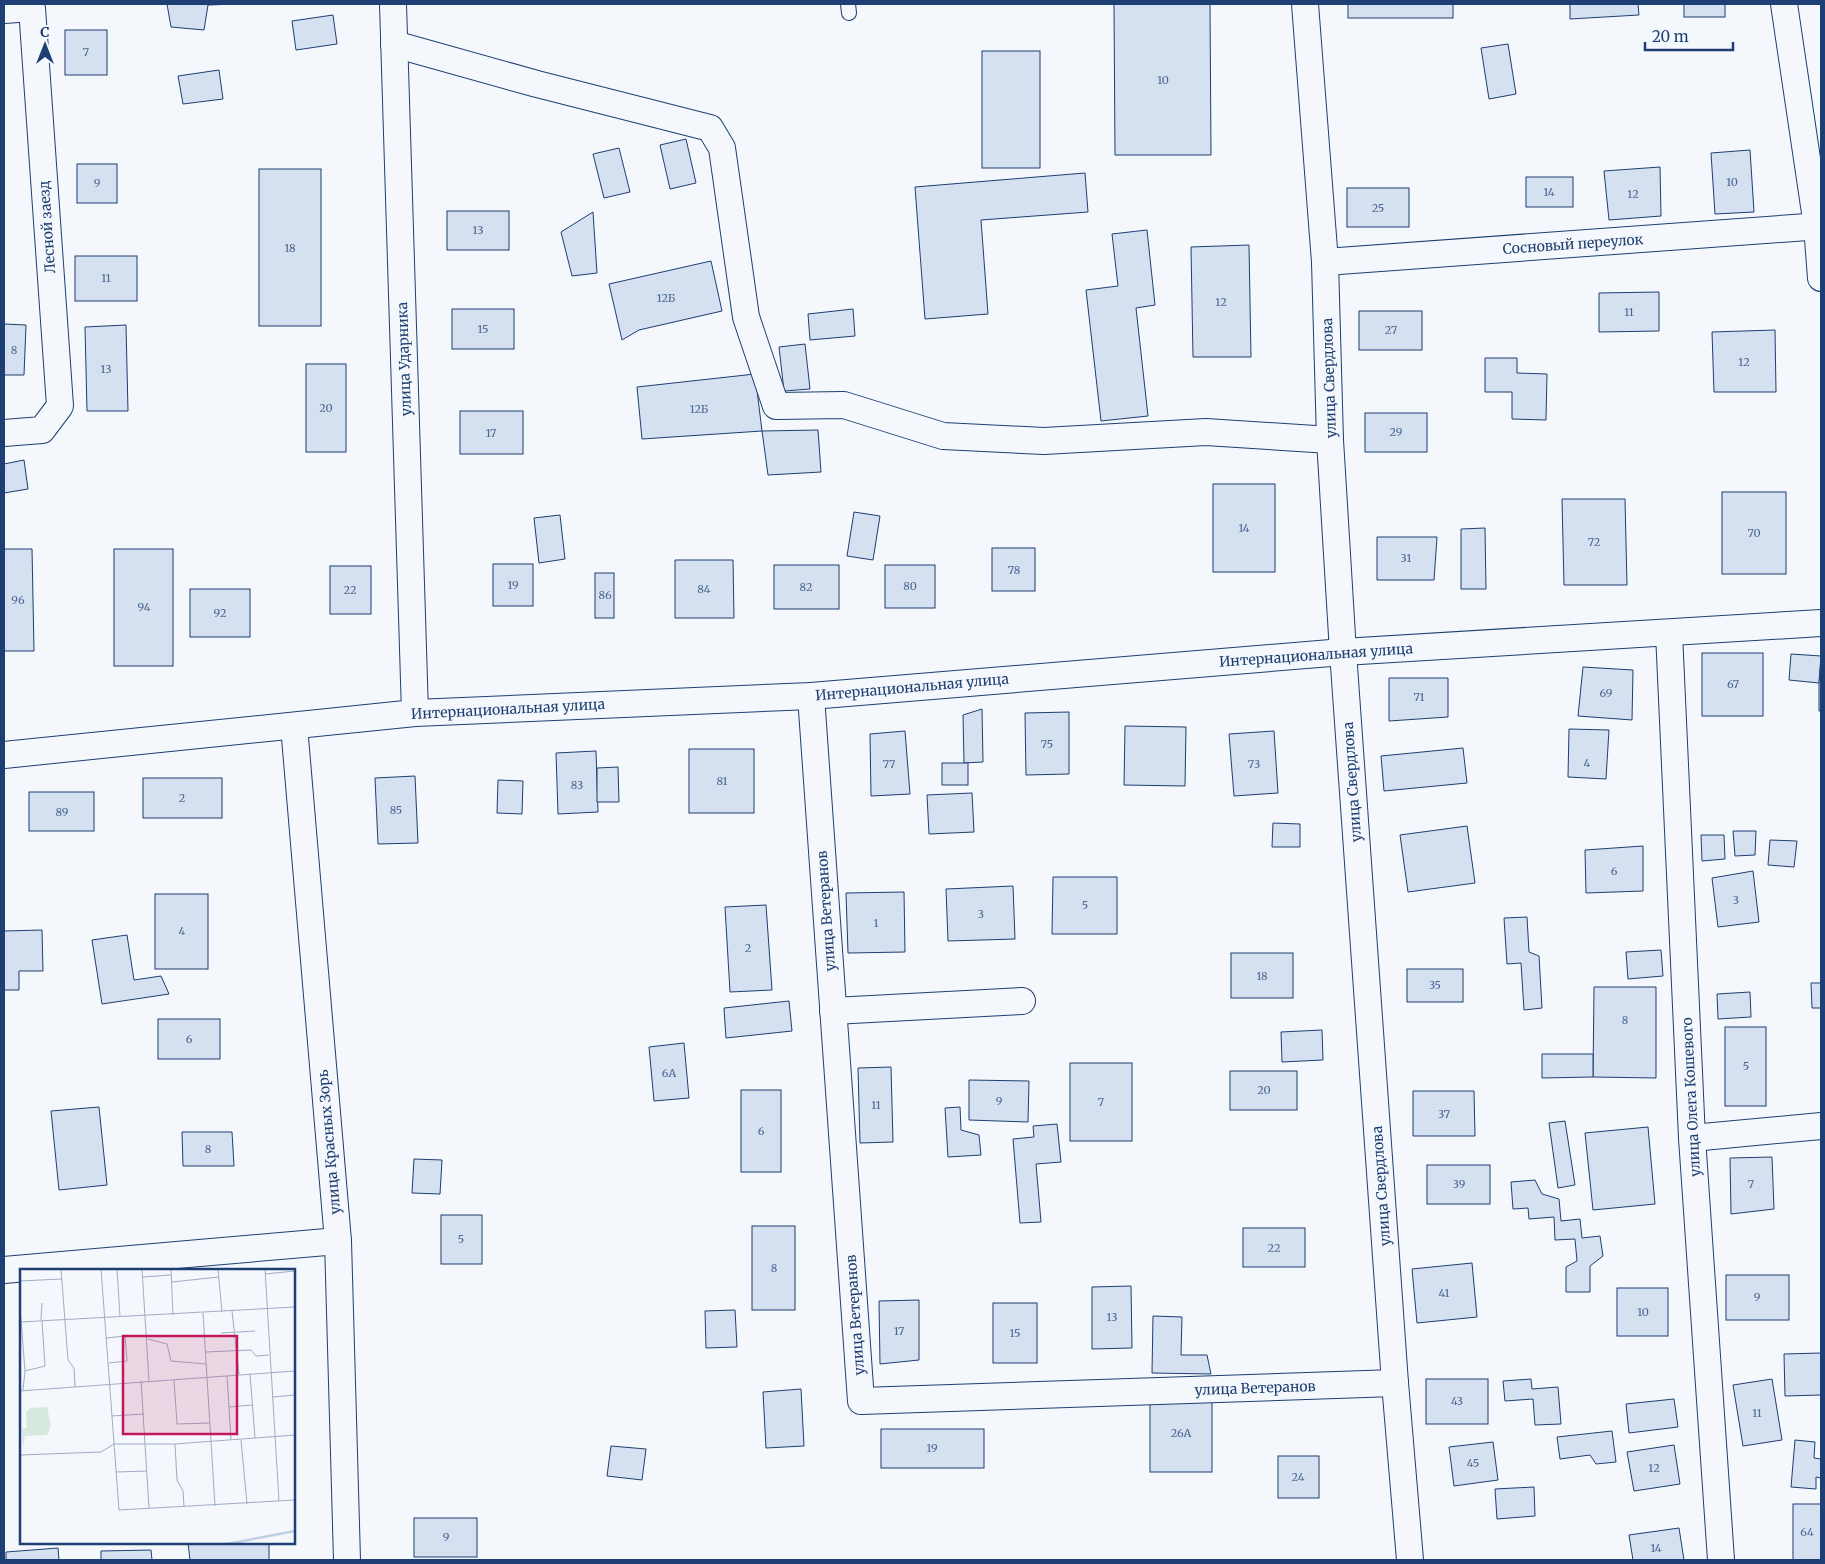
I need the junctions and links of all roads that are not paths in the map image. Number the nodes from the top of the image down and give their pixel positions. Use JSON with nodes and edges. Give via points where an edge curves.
{"nodes":[{"id":1,"x":393,"y":4,"type":"edge"},
{"id":2,"x":1305,"y":4,"type":"edge"},
{"id":3,"x":1784,"y":4,"type":"edge"},
{"id":4,"x":4,"y":10,"type":"edge"},
{"id":5,"x":394,"y":44,"type":"junction"},
{"id":6,"x":1819,"y":226,"type":"edge"},
{"id":7,"x":1325,"y":262,"type":"junction"},
{"id":8,"x":1821,"y":278,"type":"edge"},
{"id":9,"x":4,"y":433,"type":"edge"},
{"id":10,"x":1330,"y":440,"type":"junction"},
{"id":11,"x":1821,"y":623,"type":"edge"},
{"id":12,"x":1669,"y":633,"type":"junction"},
{"id":13,"x":1343,"y":652,"type":"junction"},
{"id":14,"x":811,"y":696,"type":"junction"},
{"id":15,"x":415,"y":713,"type":"junction"},
{"id":16,"x":294,"y":726,"type":"junction"},
{"id":17,"x":4,"y":755,"type":"edge"},
{"id":18,"x":1022,"y":1001,"type":"dead end"},
{"id":19,"x":833,"y":1011,"type":"junction"},
{"id":20,"x":1821,"y":1126,"type":"edge"},
{"id":21,"x":1692,"y":1138,"type":"junction"},
{"id":22,"x":338,"y":1241,"type":"junction"},
{"id":23,"x":4,"y":1270,"type":"edge"},
{"id":24,"x":1395,"y":1383,"type":"junction"},
{"id":25,"x":347,"y":1560,"type":"edge"},
{"id":26,"x":1410,"y":1560,"type":"edge"},
{"id":27,"x":1721,"y":1560,"type":"edge"}],
"edges":[{"from":1,"to":5,"type":"street","name":"улица Ударника"},
{"from":2,"to":7,"type":"street","name":"улица Свердлова"},
{"from":3,"to":6,"type":"street"},
{"from":4,"to":9,"type":"street","name":"Лесной заезд","via":[[32,8],[60,406],[42,430]]},
{"from":5,"to":10,"type":"street","via":[[710,128],[722,148],[746,317],[776,406],[844,405],[944,436],[1044,441],[1206,432]]},
{"from":5,"to":15,"type":"street","name":"улица Ударника"},
{"from":6,"to":7,"type":"street","name":"Сосновый переулок"},
{"from":6,"to":8,"type":"street"},
{"from":7,"to":10,"type":"street","name":"улица Свердлова"},
{"from":10,"to":13,"type":"street","name":"улица Свердлова"},
{"from":11,"to":12,"type":"street","name":"Интернациональная улица"},
{"from":12,"to":13,"type":"street","name":"Интернациональная улица"},
{"from":12,"to":21,"type":"street","name":"улица Олега Кошевого"},
{"from":13,"to":14,"type":"street","name":"Интернациональная улица"},
{"from":13,"to":24,"type":"street","name":"улица Свердлова"},
{"from":14,"to":15,"type":"street","name":"Интернациональная улица"},
{"from":14,"to":19,"type":"street","name":"улица Ветеранов"},
{"from":15,"to":16,"type":"street","name":"Интернациональная улица"},
{"from":16,"to":17,"type":"street","name":"Интернациональная улица"},
{"from":16,"to":22,"type":"street","name":"улица Красных Зорь"},
{"from":18,"to":19,"type":"street"},
{"from":19,"to":24,"type":"street","name":"улица Ветеранов","via":[[861,1400]]},
{"from":20,"to":21,"type":"street"},
{"from":21,"to":27,"type":"street","name":"улица Олега Кошевого"},
{"from":22,"to":23,"type":"street"},
{"from":22,"to":25,"type":"street","name":"улица Красных Зорь"},
{"from":24,"to":26,"type":"street","name":"улица Свердлова"}]}
